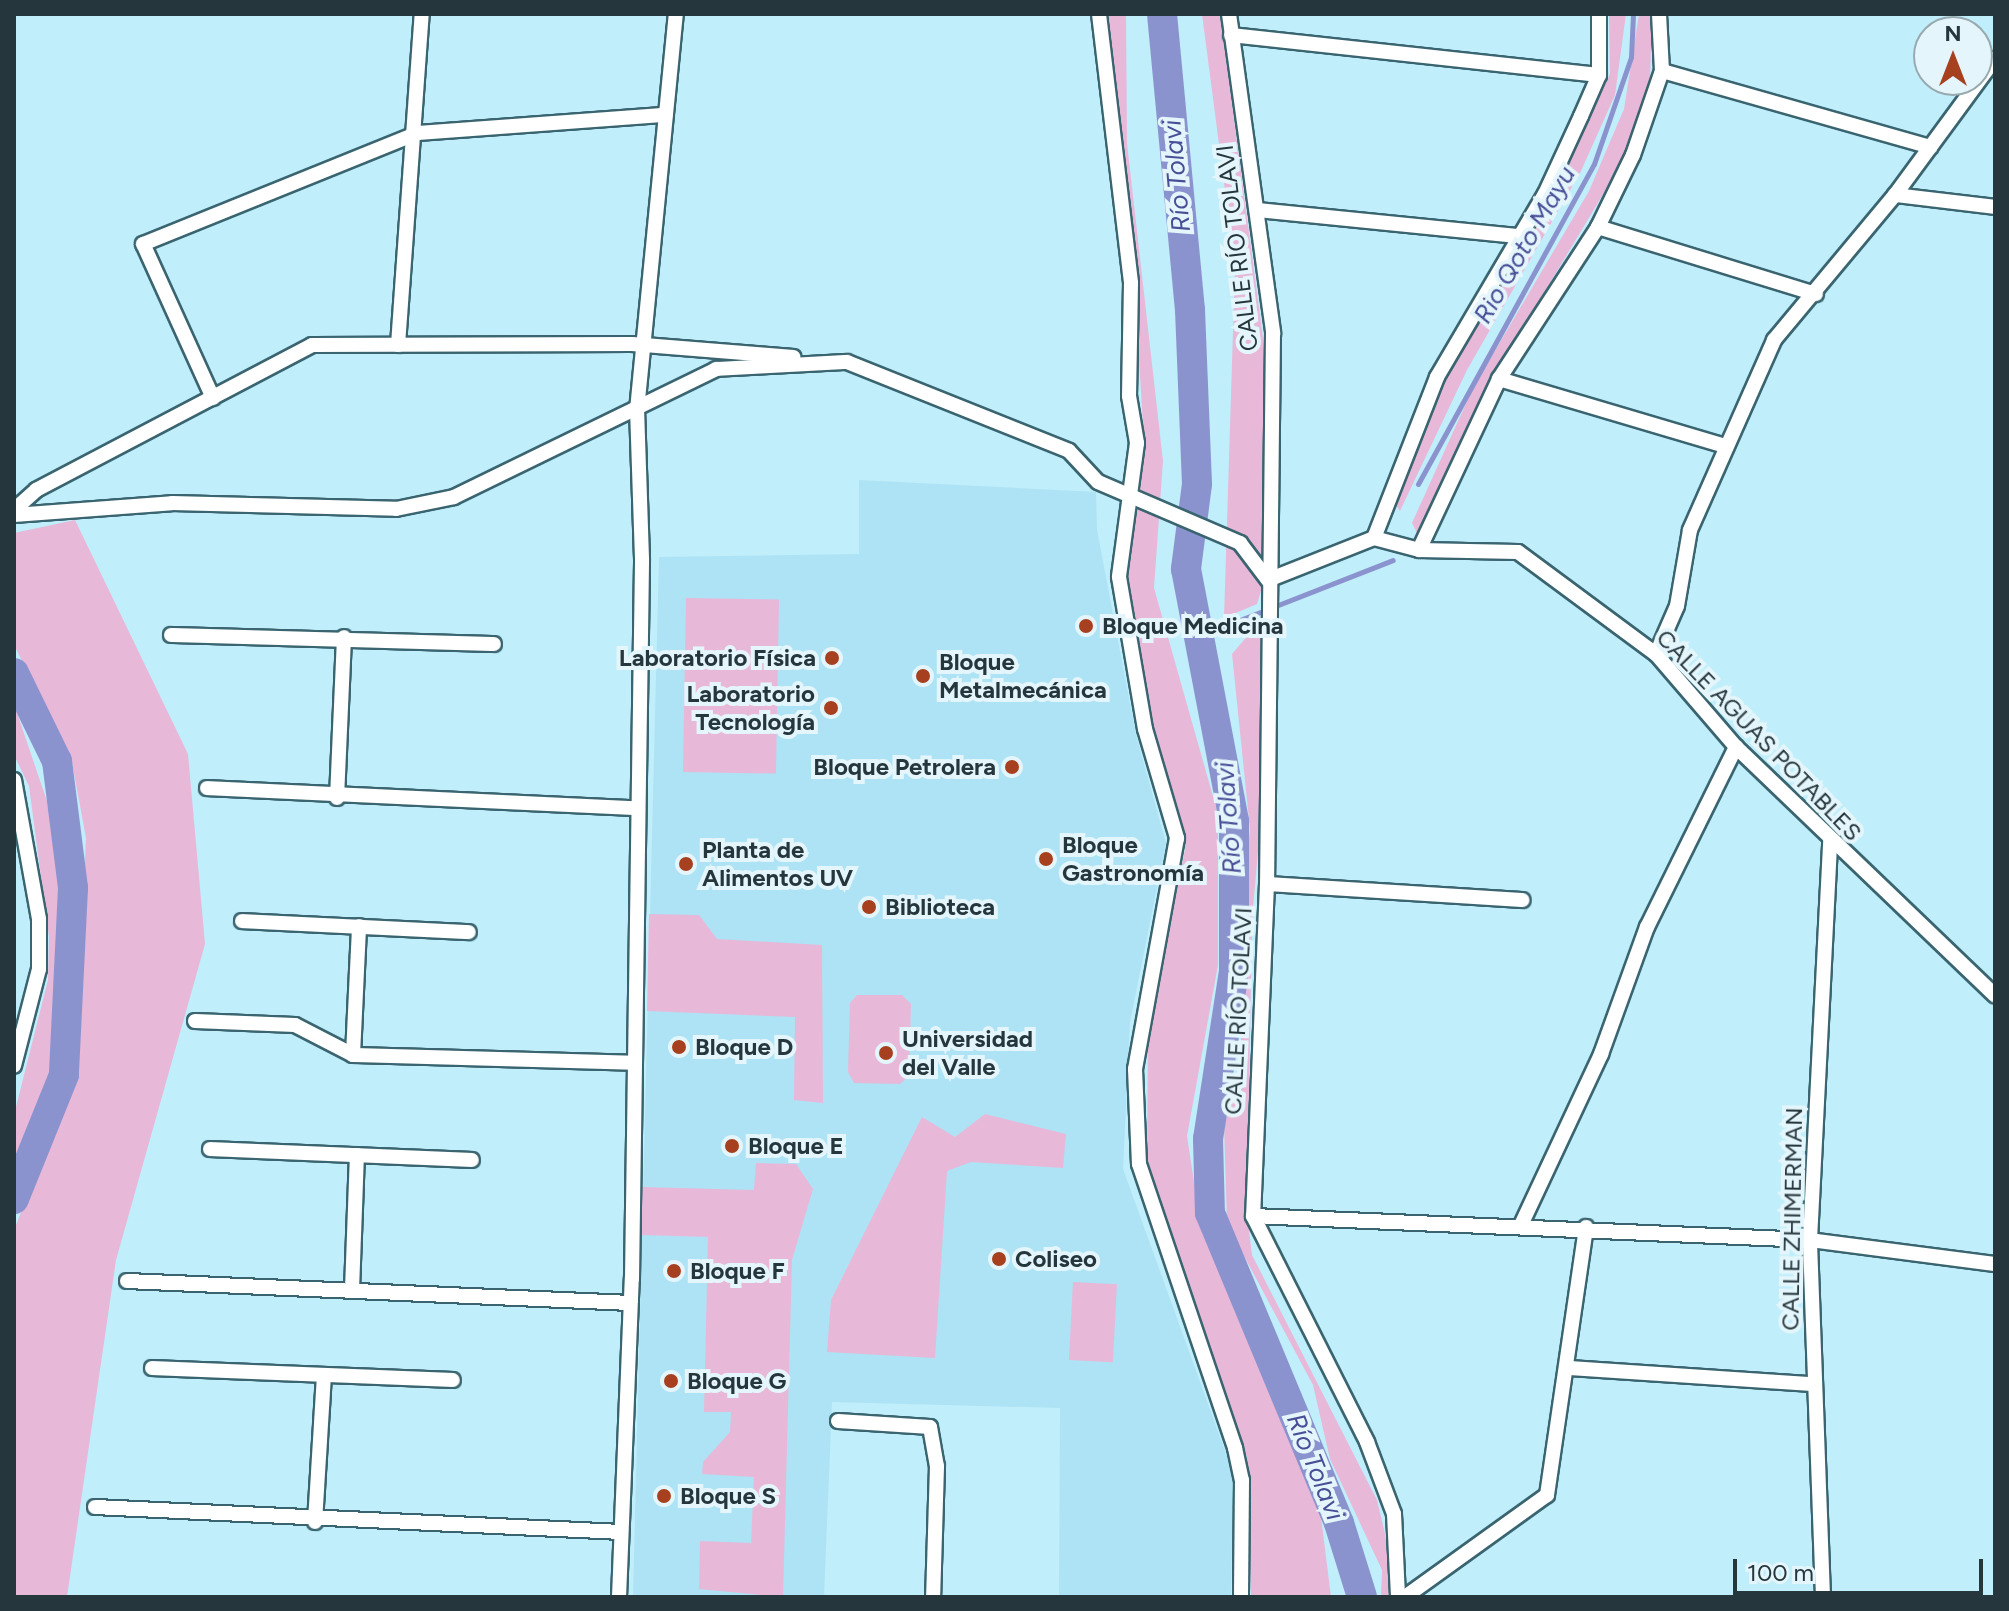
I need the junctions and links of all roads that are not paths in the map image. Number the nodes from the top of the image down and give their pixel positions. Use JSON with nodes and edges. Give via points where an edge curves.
{"nodes":[{"id":1,"x":422,"y":14,"type":"edge"},
{"id":2,"x":676,"y":14,"type":"edge"},
{"id":3,"x":1099,"y":14,"type":"edge"},
{"id":4,"x":1229,"y":14,"type":"edge"},
{"id":5,"x":1599,"y":14,"type":"edge"},
{"id":6,"x":1659,"y":14,"type":"edge"},
{"id":7,"x":1231,"y":35,"type":"junction"},
{"id":8,"x":1995,"y":59,"type":"edge"},
{"id":9,"x":1662,"y":71,"type":"junction"},
{"id":10,"x":1599,"y":75,"type":"junction"},
{"id":11,"x":665,"y":115,"type":"junction"},
{"id":12,"x":418,"y":133,"type":"junction"},
{"id":13,"x":1930,"y":147,"type":"junction"},
{"id":14,"x":1895,"y":195,"type":"junction"},
{"id":15,"x":1995,"y":207,"type":"edge"},
{"id":16,"x":1257,"y":210,"type":"junction"},
{"id":17,"x":1598,"y":227,"type":"junction"},
{"id":18,"x":1518,"y":236,"type":"junction"},
{"id":19,"x":1816,"y":294,"type":"junction"},
{"id":20,"x":398,"y":345,"type":"junction"},
{"id":21,"x":647,"y":345,"type":"junction"},
{"id":22,"x":806,"y":361,"type":"junction"},
{"id":23,"x":1499,"y":379,"type":"junction"},
{"id":24,"x":213,"y":398,"type":"junction"},
{"id":25,"x":640,"y":401,"type":"junction"},
{"id":26,"x":1725,"y":446,"type":"junction"},
{"id":27,"x":1125,"y":494,"type":"junction"},
{"id":28,"x":14,"y":512,"type":"edge"},
{"id":29,"x":1374,"y":538,"type":"junction"},
{"id":30,"x":1419,"y":550,"type":"junction"},
{"id":31,"x":1268,"y":580,"type":"junction"},
{"id":32,"x":171,"y":635,"type":"dead end"},
{"id":33,"x":344,"y":637,"type":"junction"},
{"id":34,"x":494,"y":644,"type":"dead end"},
{"id":35,"x":1656,"y":654,"type":"junction"},
{"id":36,"x":1736,"y":747,"type":"junction"},
{"id":37,"x":14,"y":780,"type":"edge"},
{"id":38,"x":207,"y":788,"type":"dead end"},
{"id":39,"x":337,"y":798,"type":"junction"},
{"id":40,"x":638,"y":808,"type":"junction"},
{"id":41,"x":1830,"y":841,"type":"junction"},
{"id":42,"x":1267,"y":884,"type":"junction"},
{"id":43,"x":1522,"y":900,"type":"dead end"},
{"id":44,"x":242,"y":921,"type":"dead end"},
{"id":45,"x":359,"y":926,"type":"junction"},
{"id":46,"x":469,"y":932,"type":"dead end"},
{"id":47,"x":1995,"y":995,"type":"edge"},
{"id":48,"x":195,"y":1021,"type":"dead end"},
{"id":49,"x":353,"y":1055,"type":"junction"},
{"id":50,"x":635,"y":1063,"type":"junction"},
{"id":51,"x":14,"y":1066,"type":"edge"},
{"id":52,"x":210,"y":1149,"type":"dead end"},
{"id":53,"x":357,"y":1155,"type":"junction"},
{"id":54,"x":472,"y":1160,"type":"dead end"},
{"id":55,"x":1253,"y":1216,"type":"junction"},
{"id":56,"x":1522,"y":1223,"type":"junction"},
{"id":57,"x":1586,"y":1227,"type":"junction"},
{"id":58,"x":1810,"y":1240,"type":"junction"},
{"id":59,"x":1995,"y":1264,"type":"edge"},
{"id":60,"x":127,"y":1281,"type":"dead end"},
{"id":61,"x":352,"y":1290,"type":"junction"},
{"id":62,"x":631,"y":1303,"type":"junction"},
{"id":63,"x":152,"y":1368,"type":"dead end"},
{"id":64,"x":1569,"y":1368,"type":"junction"},
{"id":65,"x":324,"y":1375,"type":"junction"},
{"id":66,"x":453,"y":1380,"type":"dead end"},
{"id":67,"x":1812,"y":1384,"type":"junction"},
{"id":68,"x":838,"y":1421,"type":"dead end"},
{"id":69,"x":95,"y":1507,"type":"dead end"},
{"id":70,"x":315,"y":1522,"type":"junction"},
{"id":71,"x":621,"y":1532,"type":"junction"},
{"id":72,"x":619,"y":1597,"type":"edge"},
{"id":73,"x":933,"y":1597,"type":"edge"},
{"id":74,"x":1241,"y":1597,"type":"edge"},
{"id":75,"x":1398,"y":1597,"type":"edge"},
{"id":76,"x":1405,"y":1597,"type":"edge"},
{"id":77,"x":1823,"y":1597,"type":"edge"}],
"edges":[{"from":1,"to":12,"type":"street"},
{"from":2,"to":11,"type":"street"},
{"from":3,"to":27,"type":"street","via":[[1131,283],[1129,396],[1137,443]]},
{"from":4,"to":7,"type":"street","name":"CALLE RÍO TOLAVI"},
{"from":5,"to":10,"type":"street"},
{"from":6,"to":9,"type":"street"},
{"from":7,"to":10,"type":"street"},
{"from":7,"to":16,"type":"street","name":"CALLE RÍO TOLAVI"},
{"from":8,"to":13,"type":"street"},
{"from":9,"to":13,"type":"street"},
{"from":9,"to":17,"type":"street"},
{"from":10,"to":18,"type":"street"},
{"from":11,"to":12,"type":"street"},
{"from":11,"to":21,"type":"street"},
{"from":12,"to":20,"type":"street"},
{"from":12,"to":24,"type":"street","via":[[143,244]]},
{"from":13,"to":14,"type":"street"},
{"from":14,"to":15,"type":"street"},
{"from":14,"to":19,"type":"street"},
{"from":16,"to":18,"type":"street"},
{"from":16,"to":31,"type":"street","name":"CALLE RÍO TOLAVI","via":[[1273,333]]},
{"from":17,"to":19,"type":"street"},
{"from":17,"to":23,"type":"street"},
{"from":18,"to":29,"type":"street","via":[[1437,377]]},
{"from":19,"to":26,"type":"street","via":[[1774,340]]},
{"from":20,"to":21,"type":"street"},
{"from":20,"to":24,"type":"street","via":[[312,345]]},
{"from":21,"to":22,"type":"street","via":[[765,351]]},
{"from":21,"to":25,"type":"street"},
{"from":22,"to":25,"type":"street","via":[[716,369]]},
{"from":22,"to":27,"type":"street","via":[[847,362],[1026,431],[1069,451],[1098,482]]},
{"from":23,"to":26,"type":"street"},
{"from":23,"to":30,"type":"street"},
{"from":24,"to":28,"type":"street","via":[[36,490]]},
{"from":25,"to":28,"type":"street","via":[[454,497],[396,509],[172,503]]},
{"from":25,"to":40,"type":"street"},
{"from":26,"to":35,"type":"street","via":[[1690,530],[1677,606]]},
{"from":27,"to":31,"type":"street","via":[[1240,543]]},
{"from":27,"to":74,"type":"street","via":[[1119,577],[1145,729],[1177,838],[1135,1069],[1139,1164],[1235,1448],[1242,1480]]},
{"from":29,"to":30,"type":"street","name":"CALLE AGUAS POTABLES"},
{"from":29,"to":31,"type":"street"},
{"from":30,"to":35,"type":"street","name":"CALLE AGUAS POTABLES","via":[[1518,552]]},
{"from":31,"to":42,"type":"street","name":"CALLE RÍO TOLAVI"},
{"from":32,"to":33,"type":"street"},
{"from":33,"to":34,"type":"street"},
{"from":33,"to":39,"type":"street"},
{"from":35,"to":36,"type":"street","name":"CALLE AGUAS POTABLES"},
{"from":36,"to":41,"type":"street","name":"CALLE AGUAS POTABLES"},
{"from":36,"to":56,"type":"street","via":[[1647,927],[1601,1054]]},
{"from":37,"to":51,"type":"street","via":[[39,919],[39,969]]},
{"from":38,"to":39,"type":"street"},
{"from":39,"to":40,"type":"street"},
{"from":40,"to":50,"type":"street"},
{"from":41,"to":47,"type":"street","name":"CALLE AGUAS POTABLES"},
{"from":41,"to":58,"type":"street","name":"CALLE ZHIMERMAN"},
{"from":42,"to":43,"type":"street"},
{"from":42,"to":55,"type":"street","name":"CALLE RÍO TOLAVI"},
{"from":44,"to":45,"type":"street"},
{"from":45,"to":46,"type":"street"},
{"from":45,"to":49,"type":"street"},
{"from":48,"to":49,"type":"street","via":[[295,1025]]},
{"from":49,"to":50,"type":"street"},
{"from":50,"to":62,"type":"street"},
{"from":52,"to":53,"type":"street"},
{"from":53,"to":54,"type":"street"},
{"from":53,"to":61,"type":"street"},
{"from":55,"to":56,"type":"street"},
{"from":55,"to":75,"type":"street","name":"CALLE RÍO TOLAVI","via":[[1367,1442],[1394,1514]]},
{"from":56,"to":57,"type":"street"},
{"from":57,"to":58,"type":"street"},
{"from":57,"to":64,"type":"street"},
{"from":58,"to":59,"type":"street"},
{"from":58,"to":67,"type":"street","name":"CALLE ZHIMERMAN"},
{"from":60,"to":61,"type":"street"},
{"from":61,"to":62,"type":"street"},
{"from":62,"to":71,"type":"street"},
{"from":63,"to":65,"type":"street"},
{"from":64,"to":67,"type":"street"},
{"from":64,"to":76,"type":"street","via":[[1547,1495]]},
{"from":65,"to":66,"type":"street"},
{"from":65,"to":70,"type":"street"},
{"from":67,"to":77,"type":"street","name":"CALLE ZHIMERMAN"},
{"from":68,"to":73,"type":"street","via":[[930,1427],[937,1466]]},
{"from":69,"to":70,"type":"street"},
{"from":70,"to":71,"type":"street"},
{"from":71,"to":72,"type":"street"}]}
